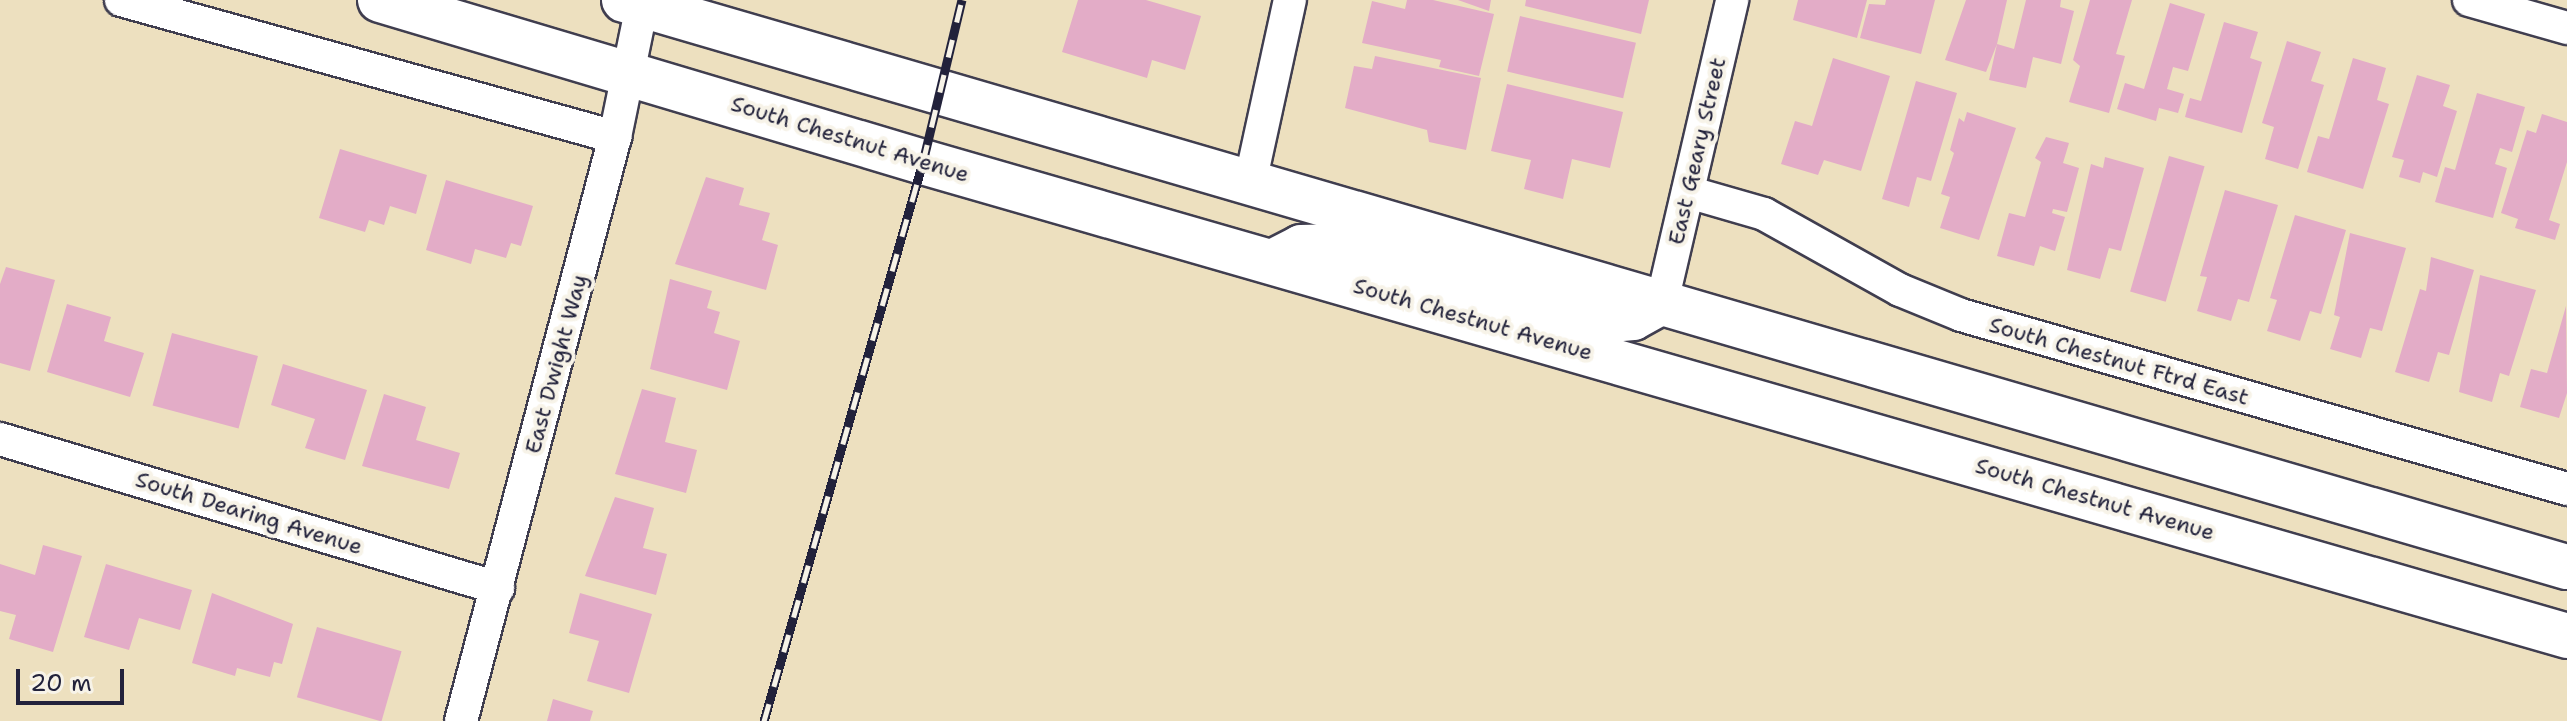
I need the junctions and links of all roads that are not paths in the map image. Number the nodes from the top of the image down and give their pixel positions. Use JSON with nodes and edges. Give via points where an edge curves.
{"nodes":[{"id":1,"x":121,"y":0,"type":"edge"},
{"id":2,"x":380,"y":0,"type":"edge"},
{"id":3,"x":1290,"y":0,"type":"edge"},
{"id":4,"x":1732,"y":0,"type":"edge"},
{"id":5,"x":2469,"y":0,"type":"edge"},
{"id":6,"x":633,"y":3,"type":"edge"},
{"id":7,"x":2567,"y":28,"type":"edge"},
{"id":8,"x":628,"y":72,"type":"junction"},
{"id":9,"x":615,"y":137,"type":"junction"},
{"id":10,"x":1250,"y":183,"type":"junction"},
{"id":11,"x":1688,"y":192,"type":"junction"},
{"id":12,"x":1274,"y":261,"type":"junction"},
{"id":13,"x":1662,"y":302,"type":"junction"},
{"id":14,"x":0,"y":439,"type":"edge"},
{"id":15,"x":2567,"y":489,"type":"edge"},
{"id":16,"x":2567,"y":567,"type":"edge"},
{"id":17,"x":498,"y":588,"type":"junction"},
{"id":18,"x":2567,"y":636,"type":"edge"},
{"id":19,"x":461,"y":721,"type":"edge"}],
"edges":[{"from":1,"to":9,"type":"street"},
{"from":2,"to":8,"type":"main road","name":"South Chestnut Avenue"},
{"from":3,"to":10,"type":"street"},
{"from":4,"to":11,"type":"street","name":"East Geary Street"},
{"from":5,"to":7,"type":"street"},
{"from":6,"to":8,"type":"street","name":"East Dwight Way"},
{"from":6,"to":10,"type":"main road"},
{"from":8,"to":9,"type":"street","name":"East Dwight Way"},
{"from":8,"to":12,"type":"main road","name":"South Chestnut Avenue"},
{"from":9,"to":17,"type":"street","name":"East Dwight Way"},
{"from":10,"to":13,"type":"main road"},
{"from":11,"to":13,"type":"street","name":"East Geary Street"},
{"from":11,"to":15,"type":"street","name":"South Chestnut Ftrd East","via":[[1764,214],[1900,290],[1961,315]]},
{"from":12,"to":13,"type":"main road","via":[[1301,247],[1341,246],[1600,321],[1633,318]]},
{"from":12,"to":18,"type":"main road","name":"South Chestnut Avenue"},
{"from":13,"to":16,"type":"main road"},
{"from":14,"to":17,"type":"street","name":"South Dearing Avenue"},
{"from":17,"to":19,"type":"street","name":"East Dwight Way"}]}
